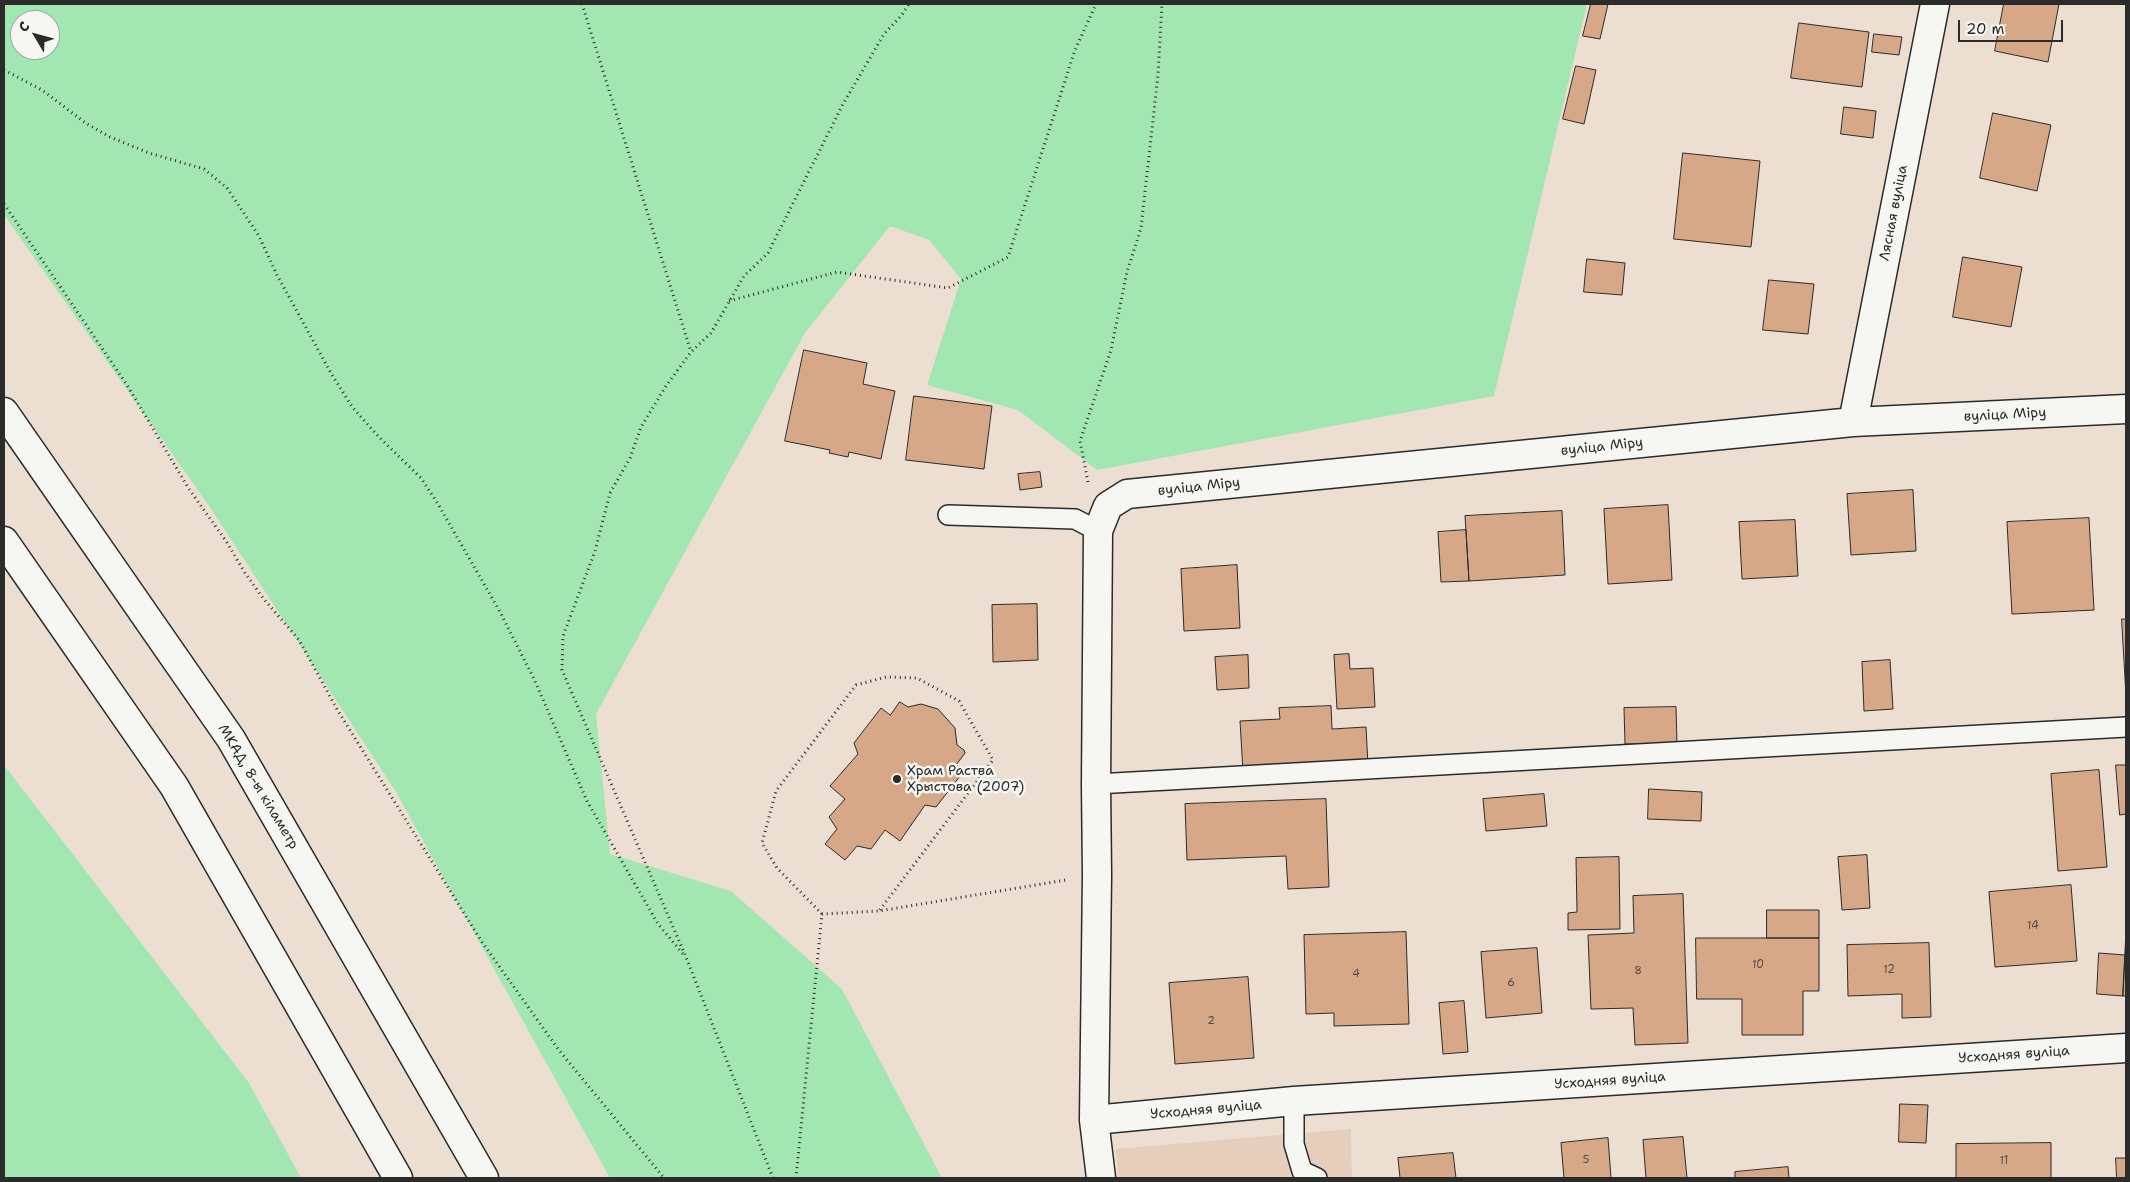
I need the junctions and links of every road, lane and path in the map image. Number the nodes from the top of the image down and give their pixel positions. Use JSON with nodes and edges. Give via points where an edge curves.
{"nodes":[{"id":1,"x":582,"y":4,"type":"edge"},
{"id":2,"x":909,"y":4,"type":"edge"},
{"id":3,"x":1096,"y":4,"type":"edge"},
{"id":4,"x":1162,"y":4,"type":"edge"},
{"id":5,"x":1935,"y":4,"type":"edge"},
{"id":6,"x":4,"y":70,"type":"edge"},
{"id":7,"x":4,"y":204,"type":"edge"},
{"id":8,"x":729,"y":301,"type":"junction"},
{"id":9,"x":691,"y":352,"type":"junction"},
{"id":10,"x":2126,"y":409,"type":"edge"},
{"id":11,"x":4,"y":412,"type":"edge"},
{"id":12,"x":1853,"y":422,"type":"junction"},
{"id":13,"x":1080,"y":441,"type":"dead end"},
{"id":14,"x":948,"y":515,"type":"dead end"},
{"id":15,"x":1098,"y":531,"type":"junction"},
{"id":16,"x":4,"y":542,"type":"edge"},
{"id":17,"x":2126,"y":727,"type":"edge"},
{"id":18,"x":1096,"y":784,"type":"junction"},
{"id":19,"x":1097,"y":875,"type":"junction"},
{"id":20,"x":878,"y":912,"type":"junction"},
{"id":21,"x":822,"y":914,"type":"junction"},
{"id":22,"x":686,"y":957,"type":"junction"},
{"id":23,"x":2126,"y":1048,"type":"edge"},
{"id":24,"x":1294,"y":1101,"type":"junction"},
{"id":25,"x":1094,"y":1120,"type":"junction"},
{"id":26,"x":398,"y":1178,"type":"edge"},
{"id":27,"x":484,"y":1178,"type":"edge"},
{"id":28,"x":664,"y":1178,"type":"edge"},
{"id":29,"x":773,"y":1178,"type":"edge"},
{"id":30,"x":796,"y":1178,"type":"edge"},
{"id":31,"x":1101,"y":1178,"type":"edge"},
{"id":32,"x":1317,"y":1178,"type":"edge"}],
"edges":[{"from":1,"to":9,"type":"path"},
{"from":2,"to":8,"type":"path","via":[[884,34],[843,104],[768,253],[744,276]]},
{"from":3,"to":8,"type":"path","via":[[1075,50],[1008,257],[948,288],[836,272]]},
{"from":4,"to":13,"type":"path","via":[[1158,75],[1140,228],[1127,272],[1112,350]]},
{"from":5,"to":12,"type":"main road","name":"Лясная вуліца"},
{"from":6,"to":22,"type":"path","via":[[42,90],[110,137],[148,153],[204,169],[227,188],[259,236],[277,276],[353,408],[421,478],[438,504],[534,679],[587,801],[658,924]]},
{"from":7,"to":28,"type":"path","via":[[127,385],[189,489],[245,573],[299,640],[338,711],[482,942],[558,1049]]},
{"from":8,"to":9,"type":"path","via":[[711,333]]},
{"from":9,"to":22,"type":"path","via":[[641,427],[630,458],[610,493],[595,551],[563,636],[562,670]]},
{"from":10,"to":12,"type":"main road","name":"вуліца Міру"},
{"from":11,"to":27,"type":"main road","name":"МКАД, 8-ы кіламетр","via":[[231,739]]},
{"from":12,"to":15,"type":"main road","name":"вуліца Міру","via":[[1127,494],[1108,506]]},
{"from":14,"to":15,"type":"lane","via":[[1075,519]]},
{"from":15,"to":18,"type":"main road"},
{"from":16,"to":26,"type":"main road","via":[[174,786]]},
{"from":17,"to":18,"type":"lane"},
{"from":18,"to":19,"type":"main road"},
{"from":19,"to":20,"type":"path"},
{"from":19,"to":25,"type":"main road"},
{"from":20,"to":21,"type":"path"},
{"from":20,"to":21,"type":"path","via":[[993,760],[959,701],[917,678],[886,677],[856,685],[776,791],[762,843],[777,868]]},
{"from":21,"to":30,"type":"path"},
{"from":22,"to":29,"type":"path"},
{"from":23,"to":24,"type":"main road","name":"Усходняя вуліца"},
{"from":24,"to":25,"type":"main road","name":"Усходняя вуліца"},
{"from":24,"to":32,"type":"lane","via":[[1294,1144],[1302,1171]]},
{"from":25,"to":31,"type":"main road"}]}
